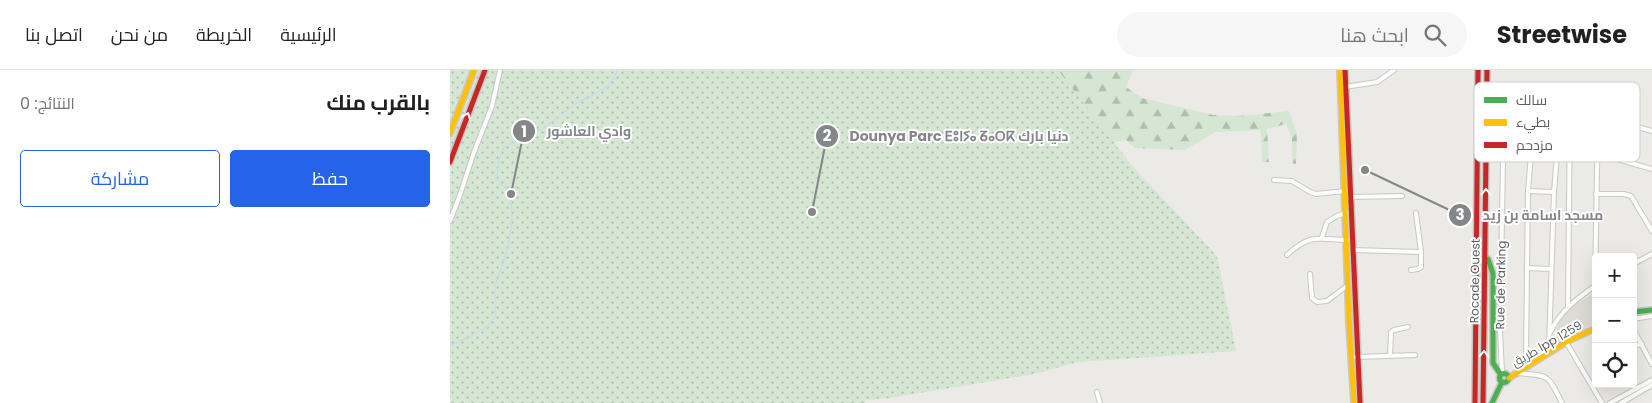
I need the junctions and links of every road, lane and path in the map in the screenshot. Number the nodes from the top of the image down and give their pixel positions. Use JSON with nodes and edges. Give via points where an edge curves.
{"nodes":[{"id":1,"x":474,"y":70,"type":"edge"},
{"id":2,"x":485,"y":70,"type":"edge"},
{"id":3,"x":500,"y":70,"type":"edge"},
{"id":4,"x":1340,"y":70,"type":"edge"},
{"id":5,"x":1345,"y":70,"type":"edge"},
{"id":6,"x":1394,"y":70,"type":"edge"},
{"id":7,"x":1345,"y":87,"type":"junction"},
{"id":8,"x":450,"y":133,"type":"edge"},
{"id":9,"x":450,"y":162,"type":"edge"},
{"id":10,"x":1477,"y":162,"type":"edge"},
{"id":11,"x":1487,"y":162,"type":"edge"},
{"id":12,"x":1503,"y":162,"type":"edge"},
{"id":13,"x":1530,"y":162,"type":"edge"},
{"id":14,"x":1556,"y":162,"type":"edge"},
{"id":15,"x":1569,"y":162,"type":"edge"},
{"id":16,"x":1596,"y":162,"type":"edge"},
{"id":17,"x":1630,"y":162,"type":"edge"},
{"id":18,"x":1652,"y":168,"type":"edge"},
{"id":19,"x":1346,"y":179,"type":"junction"},
{"id":20,"x":1274,"y":180,"type":"dead end"},
{"id":21,"x":1345,"y":191,"type":"junction"},
{"id":22,"x":1528,"y":191,"type":"junction"},
{"id":23,"x":1554,"y":192,"type":"junction"},
{"id":24,"x":1596,"y":194,"type":"junction"},
{"id":25,"x":1349,"y":196,"type":"junction"},
{"id":26,"x":1402,"y":196,"type":"dead end"},
{"id":27,"x":1416,"y":212,"type":"dead end"},
{"id":28,"x":1346,"y":213,"type":"junction"},
{"id":29,"x":450,"y":221,"type":"edge"},
{"id":30,"x":1652,"y":231,"type":"edge"},
{"id":31,"x":1322,"y":237,"type":"junction"},
{"id":32,"x":1347,"y":240,"type":"junction"},
{"id":33,"x":1353,"y":250,"type":"junction"},
{"id":34,"x":1421,"y":252,"type":"junction"},
{"id":35,"x":1595,"y":253,"type":"edge"},
{"id":36,"x":1652,"y":254,"type":"edge"},
{"id":37,"x":1287,"y":256,"type":"dead end"},
{"id":38,"x":1486,"y":256,"type":"junction"},
{"id":39,"x":1637,"y":262,"type":"edge"},
{"id":40,"x":1527,"y":268,"type":"junction"},
{"id":41,"x":1552,"y":269,"type":"junction"},
{"id":42,"x":1411,"y":270,"type":"dead end"},
{"id":43,"x":1310,"y":274,"type":"dead end"},
{"id":44,"x":1348,"y":285,"type":"junction"},
{"id":45,"x":1592,"y":287,"type":"edge"},
{"id":46,"x":1568,"y":307,"type":"junction"},
{"id":47,"x":1652,"y":310,"type":"edge"},
{"id":48,"x":1637,"y":312,"type":"edge"},
{"id":49,"x":1652,"y":316,"type":"edge"},
{"id":50,"x":1637,"y":318,"type":"edge"},
{"id":51,"x":1408,"y":327,"type":"dead end"},
{"id":52,"x":1592,"y":330,"type":"edge"},
{"id":53,"x":1550,"y":335,"type":"junction"},
{"id":54,"x":1637,"y":336,"type":"edge"},
{"id":55,"x":1566,"y":342,"type":"junction"},
{"id":56,"x":1642,"y":344,"type":"junction"},
{"id":57,"x":1637,"y":345,"type":"edge"},
{"id":58,"x":1415,"y":355,"type":"dead end"},
{"id":59,"x":1390,"y":356,"type":"junction"},
{"id":60,"x":1356,"y":357,"type":"junction"},
{"id":61,"x":1652,"y":364,"type":"edge"},
{"id":62,"x":1516,"y":373,"type":"junction"},
{"id":63,"x":1502,"y":375,"type":"junction"},
{"id":64,"x":1509,"y":378,"type":"junction"},
{"id":65,"x":1652,"y":380,"type":"edge"},
{"id":66,"x":1502,"y":382,"type":"junction"},
{"id":67,"x":1652,"y":385,"type":"edge"},
{"id":68,"x":1097,"y":392,"type":"dead end"},
{"id":69,"x":1100,"y":403,"type":"edge"},
{"id":70,"x":1354,"y":403,"type":"edge"},
{"id":71,"x":1360,"y":403,"type":"edge"},
{"id":72,"x":1475,"y":403,"type":"edge"},
{"id":73,"x":1484,"y":403,"type":"edge"},
{"id":74,"x":1494,"y":403,"type":"edge"},
{"id":75,"x":1562,"y":403,"type":"edge"},
{"id":76,"x":1602,"y":403,"type":"edge"},
{"id":77,"x":1610,"y":403,"type":"edge"},
{"id":78,"x":1620,"y":403,"type":"edge"}],
"edges":[{"from":1,"to":8,"type":"main road"},
{"from":9,"to":2,"type":"main road","one_way":true},
{"from":3,"to":29,"type":"street","via":[[492,106]]},
{"from":4,"to":19,"type":"main road"},
{"from":5,"to":7,"type":"main road"},
{"from":6,"to":7,"type":"street","via":[[1376,82]]},
{"from":7,"to":19,"type":"main road"},
{"from":10,"to":72,"type":"main road","name":"Rocade Ouest"},
{"from":38,"to":11,"type":"main road","name":"Rocade Ouest","one_way":true},
{"from":12,"to":63,"type":"street","name":"Rue de Parking"},
{"from":13,"to":22,"type":"street"},
{"from":14,"to":23,"type":"street"},
{"from":15,"to":46,"type":"street"},
{"from":16,"to":24,"type":"street"},
{"from":17,"to":18,"type":"street"},
{"from":19,"to":21,"type":"main road"},
{"from":19,"to":25,"type":"main road"},
{"from":20,"to":21,"type":"street","via":[[1292,181],[1316,194]]},
{"from":21,"to":28,"type":"main road"},
{"from":22,"to":23,"type":"street"},
{"from":22,"to":40,"type":"street"},
{"from":23,"to":41,"type":"street"},
{"from":24,"to":30,"type":"street","via":[[1631,196]]},
{"from":24,"to":35,"type":"street"},
{"from":25,"to":26,"type":"street"},
{"from":25,"to":33,"type":"main road"},
{"from":27,"to":34,"type":"street"},
{"from":28,"to":31,"type":"street","via":[[1327,222]]},
{"from":28,"to":32,"type":"main road"},
{"from":31,"to":32,"type":"street"},
{"from":31,"to":37,"type":"street","via":[[1302,243]]},
{"from":32,"to":44,"type":"main road"},
{"from":33,"to":34,"type":"street"},
{"from":33,"to":60,"type":"main road"},
{"from":34,"to":42,"type":"street","via":[[1421,268]]},
{"from":36,"to":39,"type":"street"},
{"from":38,"to":63,"type":"main road","via":[[1493,274],[1492,354]]},
{"from":73,"to":38,"type":"main road","name":"Rocade Ouest","one_way":true},
{"from":40,"to":41,"type":"street"},
{"from":40,"to":53,"type":"street","via":[[1528,357],[1549,348]]},
{"from":41,"to":53,"type":"street"},
{"from":43,"to":44,"type":"street","via":[[1312,298],[1316,302],[1327,301]]},
{"from":44,"to":70,"type":"main road"},
{"from":45,"to":46,"type":"street"},
{"from":46,"to":53,"type":"street","via":[[1555,322]]},
{"from":47,"to":48,"type":"main road"},
{"from":49,"to":50,"type":"street"},
{"from":51,"to":59,"type":"street","via":[[1391,332]]},
{"from":52,"to":55,"type":"main road","name":"طريق lpp 1259"},
{"from":54,"to":56,"type":"street"},
{"from":55,"to":62,"type":"main road","name":"طريق lpp 1259"},
{"from":55,"to":76,"type":"street"},
{"from":56,"to":57,"type":"street"},
{"from":56,"to":61,"type":"street"},
{"from":58,"to":59,"type":"street"},
{"from":59,"to":60,"type":"street"},
{"from":60,"to":71,"type":"main road"},
{"from":62,"to":64,"type":"main road","name":"طريق lpp 1259"},
{"from":62,"to":75,"type":"street","via":[[1546,377]]},
{"from":63,"to":64,"type":"main road"},
{"from":63,"to":66,"type":"main road"},
{"from":64,"to":66,"type":"main road","via":[[1506,383]]},
{"from":65,"to":77,"type":"street"},
{"from":66,"to":74,"type":"main road"},
{"from":67,"to":78,"type":"street"},
{"from":68,"to":69,"type":"street"}]}
